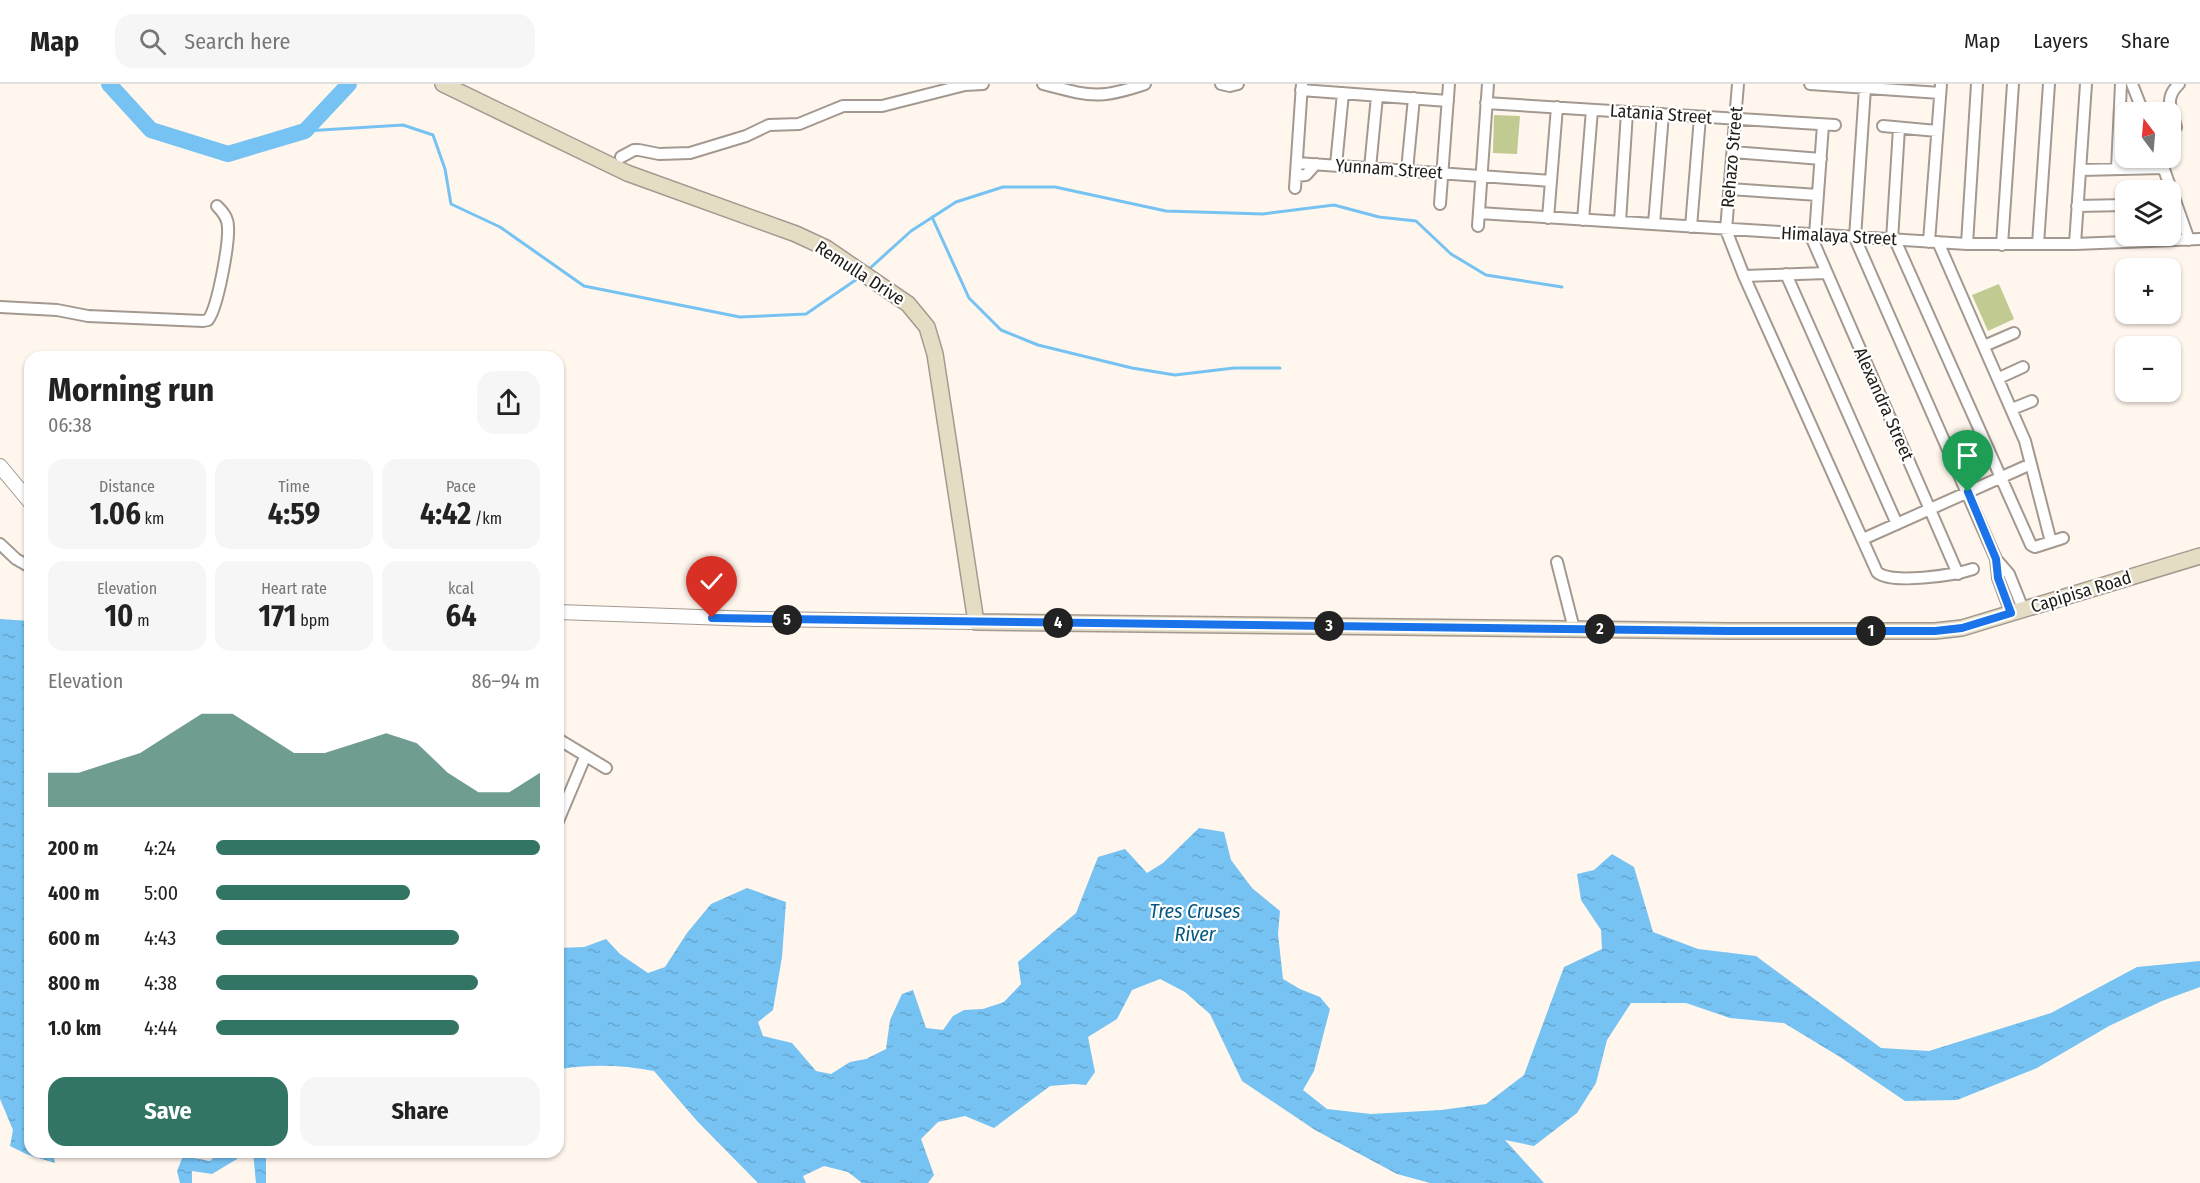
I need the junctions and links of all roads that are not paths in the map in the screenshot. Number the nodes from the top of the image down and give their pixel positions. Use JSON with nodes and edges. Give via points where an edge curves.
{"nodes":[{"id":1,"x":443,"y":84,"type":"edge"},
{"id":2,"x":983,"y":84,"type":"edge"},
{"id":3,"x":1043,"y":84,"type":"edge"},
{"id":4,"x":1145,"y":84,"type":"edge"},
{"id":5,"x":1221,"y":84,"type":"edge"},
{"id":6,"x":1238,"y":84,"type":"edge"},
{"id":7,"x":1449,"y":84,"type":"edge"},
{"id":8,"x":1488,"y":84,"type":"edge"},
{"id":9,"x":1738,"y":84,"type":"edge"},
{"id":10,"x":1810,"y":84,"type":"edge"},
{"id":11,"x":1977,"y":84,"type":"edge"},
{"id":12,"x":2013,"y":84,"type":"edge"},
{"id":13,"x":2049,"y":84,"type":"edge"},
{"id":14,"x":2086,"y":84,"type":"edge"},
{"id":15,"x":2121,"y":84,"type":"edge"},
{"id":16,"x":2132,"y":84,"type":"edge"},
{"id":17,"x":2179,"y":84,"type":"edge"},
{"id":18,"x":1849,"y":85,"type":"edge"},
{"id":19,"x":1302,"y":87,"type":"edge"},
{"id":20,"x":1882,"y":87,"type":"edge"},
{"id":21,"x":1865,"y":88,"type":"junction"},
{"id":22,"x":1940,"y":89,"type":"edge"},
{"id":23,"x":1343,"y":93,"type":"junction"},
{"id":24,"x":1377,"y":96,"type":"junction"},
{"id":25,"x":1413,"y":99,"type":"junction"},
{"id":26,"x":1448,"y":101,"type":"junction"},
{"id":27,"x":2139,"y":102,"type":"edge"},
{"id":28,"x":2169,"y":102,"type":"edge"},
{"id":29,"x":1486,"y":103,"type":"junction"},
{"id":30,"x":1557,"y":107,"type":"junction"},
{"id":31,"x":1592,"y":110,"type":"junction"},
{"id":32,"x":1627,"y":112,"type":"junction"},
{"id":33,"x":1663,"y":114,"type":"junction"},
{"id":34,"x":1700,"y":117,"type":"junction"},
{"id":35,"x":1735,"y":119,"type":"junction"},
{"id":36,"x":1829,"y":125,"type":"joint"},
{"id":37,"x":1883,"y":126,"type":"dead end"},
{"id":38,"x":1899,"y":128,"type":"junction"},
{"id":39,"x":1937,"y":130,"type":"junction"},
{"id":40,"x":1732,"y":152,"type":"junction"},
{"id":41,"x":621,"y":157,"type":"dead end"},
{"id":42,"x":1821,"y":159,"type":"junction"},
{"id":43,"x":1297,"y":163,"type":"junction"},
{"id":44,"x":1316,"y":164,"type":"junction"},
{"id":45,"x":1336,"y":165,"type":"junction"},
{"id":46,"x":1370,"y":168,"type":"junction"},
{"id":47,"x":2124,"y":168,"type":"edge"},
{"id":48,"x":2117,"y":169,"type":"junction"},
{"id":49,"x":1407,"y":170,"type":"junction"},
{"id":50,"x":2080,"y":170,"type":"junction"},
{"id":51,"x":1443,"y":172,"type":"junction"},
{"id":52,"x":1482,"y":175,"type":"junction"},
{"id":53,"x":1296,"y":176,"type":"junction"},
{"id":54,"x":1551,"y":181,"type":"junction"},
{"id":55,"x":1295,"y":188,"type":"dead end"},
{"id":56,"x":1730,"y":189,"type":"junction"},
{"id":57,"x":1818,"y":195,"type":"junction"},
{"id":58,"x":1440,"y":204,"type":"dead end"},
{"id":59,"x":2115,"y":205,"type":"edge"},
{"id":60,"x":217,"y":206,"type":"dead end"},
{"id":61,"x":2077,"y":206,"type":"junction"},
{"id":62,"x":1479,"y":213,"type":"junction"},
{"id":63,"x":2181,"y":217,"type":"edge"},
{"id":64,"x":1548,"y":219,"type":"junction"},
{"id":65,"x":1583,"y":220,"type":"junction"},
{"id":66,"x":1620,"y":222,"type":"junction"},
{"id":67,"x":1654,"y":224,"type":"junction"},
{"id":68,"x":1478,"y":226,"type":"dead end"},
{"id":69,"x":1691,"y":227,"type":"junction"},
{"id":70,"x":1726,"y":230,"type":"junction"},
{"id":71,"x":1813,"y":234,"type":"junction"},
{"id":72,"x":1855,"y":238,"type":"junction"},
{"id":73,"x":2194,"y":239,"type":"edge"},
{"id":74,"x":1894,"y":240,"type":"junction"},
{"id":75,"x":1933,"y":242,"type":"junction"},
{"id":76,"x":1967,"y":244,"type":"junction"},
{"id":77,"x":2038,"y":244,"type":"junction"},
{"id":78,"x":2075,"y":244,"type":"junction"},
{"id":79,"x":2002,"y":245,"type":"junction"},
{"id":80,"x":1826,"y":273,"type":"junction"},
{"id":81,"x":1786,"y":274,"type":"junction"},
{"id":82,"x":1744,"y":276,"type":"junction"},
{"id":83,"x":0,"y":307,"type":"edge"},
{"id":84,"x":2014,"y":333,"type":"dead end"},
{"id":85,"x":1984,"y":346,"type":"junction"},
{"id":86,"x":2023,"y":367,"type":"dead end"},
{"id":87,"x":1999,"y":378,"type":"junction"},
{"id":88,"x":2032,"y":401,"type":"dead end"},
{"id":89,"x":2012,"y":409,"type":"junction"},
{"id":90,"x":2031,"y":464,"type":"junction"},
{"id":91,"x":0,"y":466,"type":"edge"},
{"id":92,"x":2001,"y":477,"type":"junction"},
{"id":93,"x":1968,"y":492,"type":"junction"},
{"id":94,"x":24,"y":495,"type":"edge"},
{"id":95,"x":1930,"y":509,"type":"junction"},
{"id":96,"x":1897,"y":524,"type":"junction"},
{"id":97,"x":2063,"y":538,"type":"dead end"},
{"id":98,"x":1863,"y":539,"type":"junction"},
{"id":99,"x":2051,"y":542,"type":"junction"},
{"id":100,"x":0,"y":544,"type":"edge"},
{"id":101,"x":2200,"y":556,"type":"edge"},
{"id":102,"x":1557,"y":562,"type":"dead end"},
{"id":103,"x":24,"y":564,"type":"edge"},
{"id":104,"x":1973,"y":569,"type":"dead end"},
{"id":105,"x":1958,"y":574,"type":"junction"},
{"id":106,"x":2017,"y":611,"type":"junction"},
{"id":107,"x":564,"y":612,"type":"edge"},
{"id":108,"x":976,"y":622,"type":"junction"},
{"id":109,"x":1575,"y":629,"type":"junction"},
{"id":110,"x":564,"y":743,"type":"edge"},
{"id":111,"x":585,"y":757,"type":"junction"},
{"id":112,"x":606,"y":768,"type":"dead end"},
{"id":113,"x":564,"y":807,"type":"edge"}],
"edges":[{"from":1,"to":108,"type":"main road","name":"Remulla Drive","via":[[627,173],[811,241],[900,297],[924,322],[935,354]]},
{"from":2,"to":41,"type":"street","via":[[882,106],[843,106],[799,124],[769,125],[697,151],[659,154],[634,150]]},
{"from":3,"to":4,"type":"street","via":[[1095,96]]},
{"from":5,"to":6,"type":"street"},
{"from":7,"to":26,"type":"street"},
{"from":8,"to":29,"type":"street"},
{"from":9,"to":35,"type":"street","name":"Rehazo Street"},
{"from":10,"to":18,"type":"street"},
{"from":11,"to":76,"type":"street"},
{"from":12,"to":79,"type":"street"},
{"from":13,"to":77,"type":"street"},
{"from":14,"to":50,"type":"street"},
{"from":15,"to":48,"type":"street"},
{"from":16,"to":27,"type":"street"},
{"from":17,"to":28,"type":"street"},
{"from":18,"to":21,"type":"street"},
{"from":19,"to":23,"type":"street"},
{"from":19,"to":43,"type":"street"},
{"from":20,"to":21,"type":"street"},
{"from":20,"to":22,"type":"street"},
{"from":21,"to":72,"type":"street"},
{"from":22,"to":39,"type":"street"},
{"from":23,"to":24,"type":"street"},
{"from":23,"to":45,"type":"street"},
{"from":24,"to":25,"type":"street"},
{"from":24,"to":46,"type":"street"},
{"from":25,"to":26,"type":"street"},
{"from":25,"to":49,"type":"street"},
{"from":26,"to":51,"type":"street"},
{"from":29,"to":30,"type":"street","name":"Latania Street"},
{"from":29,"to":52,"type":"street"},
{"from":30,"to":31,"type":"street","name":"Latania Street"},
{"from":30,"to":54,"type":"street"},
{"from":31,"to":32,"type":"street","name":"Latania Street"},
{"from":31,"to":65,"type":"street"},
{"from":32,"to":33,"type":"street","name":"Latania Street"},
{"from":32,"to":66,"type":"street"},
{"from":33,"to":34,"type":"street","name":"Latania Street"},
{"from":33,"to":67,"type":"street"},
{"from":34,"to":35,"type":"street","name":"Latania Street"},
{"from":34,"to":69,"type":"street"},
{"from":35,"to":36,"type":"street","name":"Latania Street"},
{"from":35,"to":40,"type":"street","name":"Rehazo Street"},
{"from":36,"to":42,"type":"street","name":"Alexandra Street"},
{"from":37,"to":38,"type":"street"},
{"from":38,"to":39,"type":"street"},
{"from":38,"to":74,"type":"street"},
{"from":39,"to":75,"type":"street"},
{"from":40,"to":42,"type":"street"},
{"from":40,"to":56,"type":"street","name":"Rehazo Street"},
{"from":42,"to":57,"type":"street","name":"Alexandra Street"},
{"from":43,"to":44,"type":"street","name":"Yunnam Street"},
{"from":43,"to":53,"type":"street"},
{"from":44,"to":45,"type":"street","name":"Yunnam Street"},
{"from":44,"to":53,"type":"street","via":[[1306,175]]},
{"from":45,"to":46,"type":"street","name":"Yunnam Street"},
{"from":46,"to":49,"type":"street","name":"Yunnam Street"},
{"from":47,"to":48,"type":"street"},
{"from":48,"to":50,"type":"street"},
{"from":49,"to":51,"type":"street","name":"Yunnam Street"},
{"from":50,"to":61,"type":"street"},
{"from":51,"to":52,"type":"street","name":"Yunnam Street"},
{"from":51,"to":58,"type":"street"},
{"from":52,"to":54,"type":"street","name":"Yunnam Street"},
{"from":52,"to":62,"type":"street"},
{"from":53,"to":55,"type":"street"},
{"from":54,"to":64,"type":"street"},
{"from":56,"to":57,"type":"street"},
{"from":56,"to":70,"type":"street","name":"Rehazo Street"},
{"from":57,"to":71,"type":"street","name":"Alexandra Street"},
{"from":59,"to":61,"type":"street"},
{"from":60,"to":83,"type":"street","via":[[228,227],[216,303],[208,320],[88,316]]},
{"from":61,"to":78,"type":"street"},
{"from":62,"to":64,"type":"street","name":"Himalaya Street"},
{"from":62,"to":68,"type":"street"},
{"from":63,"to":73,"type":"street"},
{"from":64,"to":65,"type":"street","name":"Himalaya Street"},
{"from":65,"to":66,"type":"street","name":"Himalaya Street"},
{"from":66,"to":67,"type":"street","name":"Himalaya Street"},
{"from":67,"to":69,"type":"street","name":"Himalaya Street"},
{"from":69,"to":70,"type":"street","name":"Himalaya Street"},
{"from":70,"to":71,"type":"street","name":"Himalaya Street"},
{"from":70,"to":82,"type":"street"},
{"from":71,"to":72,"type":"street","name":"Himalaya Street"},
{"from":71,"to":80,"type":"street","name":"Alexandra Street"},
{"from":72,"to":74,"type":"street","name":"Himalaya Street"},
{"from":72,"to":93,"type":"street"},
{"from":73,"to":78,"type":"street","name":"Himalaya Street"},
{"from":74,"to":75,"type":"street","name":"Himalaya Street"},
{"from":74,"to":92,"type":"street"},
{"from":75,"to":76,"type":"street","name":"Himalaya Street"},
{"from":75,"to":85,"type":"street"},
{"from":76,"to":79,"type":"street","name":"Himalaya Street"},
{"from":77,"to":78,"type":"street","name":"Himalaya Street"},
{"from":77,"to":79,"type":"street","name":"Himalaya Street"},
{"from":80,"to":81,"type":"street"},
{"from":80,"to":95,"type":"street","name":"Alexandra Street"},
{"from":81,"to":82,"type":"street"},
{"from":81,"to":96,"type":"street"},
{"from":82,"to":98,"type":"street"},
{"from":84,"to":85,"type":"street"},
{"from":85,"to":87,"type":"street"},
{"from":86,"to":87,"type":"street"},
{"from":87,"to":89,"type":"street"},
{"from":88,"to":89,"type":"street"},
{"from":89,"to":90,"type":"street"},
{"from":90,"to":92,"type":"street"},
{"from":90,"to":99,"type":"street"},
{"from":91,"to":94,"type":"street"},
{"from":92,"to":93,"type":"street"},
{"from":92,"to":99,"type":"street","via":[[2031,545]]},
{"from":93,"to":95,"type":"street"},
{"from":93,"to":106,"type":"street","via":[[1996,559],[1998,578]]},
{"from":95,"to":96,"type":"street"},
{"from":95,"to":105,"type":"street","name":"Alexandra Street"},
{"from":96,"to":98,"type":"street"},
{"from":97,"to":99,"type":"street"},
{"from":98,"to":105,"type":"street","via":[[1880,575]]},
{"from":100,"to":103,"type":"street"},
{"from":101,"to":106,"type":"main road","name":"Capipisa Road"},
{"from":102,"to":109,"type":"street"},
{"from":104,"to":105,"type":"street"},
{"from":106,"to":109,"type":"main road","name":"Capipisa Road","via":[[1962,628],[1935,631]]},
{"from":107,"to":108,"type":"street","name":"Capipisa Road"},
{"from":108,"to":109,"type":"main road","name":"Capipisa Road"},
{"from":110,"to":111,"type":"street"},
{"from":111,"to":112,"type":"street"},
{"from":111,"to":113,"type":"street"}]}
